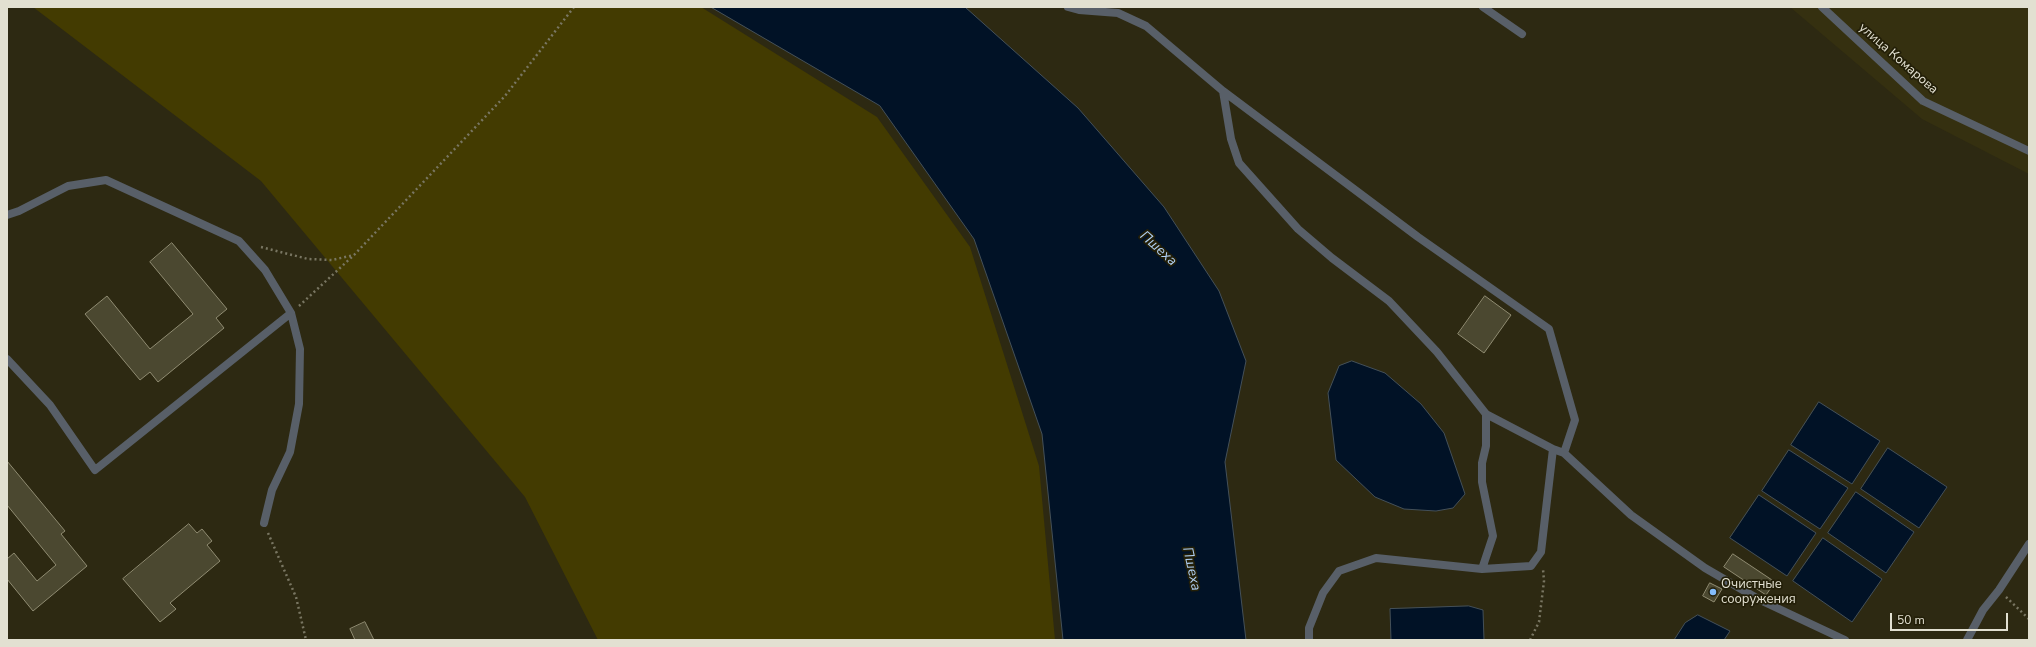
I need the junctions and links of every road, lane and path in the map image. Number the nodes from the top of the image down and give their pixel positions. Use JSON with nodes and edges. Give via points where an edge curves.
{"nodes":[{"id":1,"x":574,"y":7,"type":"edge"},
{"id":2,"x":1068,"y":7,"type":"edge"},
{"id":3,"x":1482,"y":7,"type":"edge"},
{"id":4,"x":1822,"y":7,"type":"edge"},
{"id":5,"x":1522,"y":34,"type":"dead end"},
{"id":6,"x":1223,"y":91,"type":"junction"},
{"id":7,"x":2029,"y":151,"type":"edge"},
{"id":8,"x":7,"y":215,"type":"edge"},
{"id":9,"x":239,"y":241,"type":"junction"},
{"id":10,"x":354,"y":255,"type":"junction"},
{"id":11,"x":291,"y":313,"type":"junction"},
{"id":12,"x":7,"y":359,"type":"edge"},
{"id":13,"x":1486,"y":414,"type":"junction"},
{"id":14,"x":1553,"y":449,"type":"junction"},
{"id":15,"x":1564,"y":453,"type":"junction"},
{"id":16,"x":264,"y":523,"type":"joint"},
{"id":17,"x":2029,"y":544,"type":"edge"},
{"id":18,"x":1541,"y":552,"type":"junction"},
{"id":19,"x":1482,"y":568,"type":"junction"},
{"id":20,"x":1999,"y":590,"type":"junction"},
{"id":21,"x":2029,"y":619,"type":"edge"},
{"id":22,"x":306,"y":640,"type":"edge"},
{"id":23,"x":1308,"y":640,"type":"edge"},
{"id":24,"x":1530,"y":640,"type":"edge"},
{"id":25,"x":1845,"y":640,"type":"edge"},
{"id":26,"x":1967,"y":640,"type":"edge"}],
"edges":[{"from":1,"to":10,"type":"path","via":[[505,96]]},
{"from":2,"to":6,"type":"lane","via":[[1118,13],[1146,26]]},
{"from":3,"to":5,"type":"lane"},
{"from":4,"to":7,"type":"lane","name":"улица Комарова","via":[[1923,101]]},
{"from":6,"to":13,"type":"lane","via":[[1231,139],[1239,163],[1298,229],[1389,301],[1437,352]]},
{"from":6,"to":15,"type":"lane","via":[[1418,237],[1549,329],[1575,420]]},
{"from":8,"to":9,"type":"lane","via":[[68,186],[106,180]]},
{"from":9,"to":10,"type":"path","via":[[308,259],[332,260]]},
{"from":9,"to":11,"type":"lane","via":[[265,270]]},
{"from":10,"to":11,"type":"path"},
{"from":11,"to":12,"type":"lane","via":[[96,470],[50,405]]},
{"from":11,"to":16,"type":"lane","via":[[300,349],[299,404],[290,452],[272,490]]},
{"from":13,"to":14,"type":"lane"},
{"from":13,"to":19,"type":"lane","via":[[1482,482],[1493,536]]},
{"from":14,"to":15,"type":"lane"},
{"from":14,"to":18,"type":"lane"},
{"from":15,"to":25,"type":"lane","via":[[1631,515],[1705,568],[1760,600]]},
{"from":16,"to":22,"type":"path","via":[[296,597]]},
{"from":17,"to":20,"type":"lane"},
{"from":18,"to":19,"type":"lane","via":[[1531,566]]},
{"from":18,"to":24,"type":"path","via":[[1544,582],[1539,622]]},
{"from":19,"to":23,"type":"lane","via":[[1376,558],[1339,571],[1323,593],[1308,628]]},
{"from":20,"to":21,"type":"path"},
{"from":20,"to":26,"type":"lane","via":[[1983,610]]}]}
